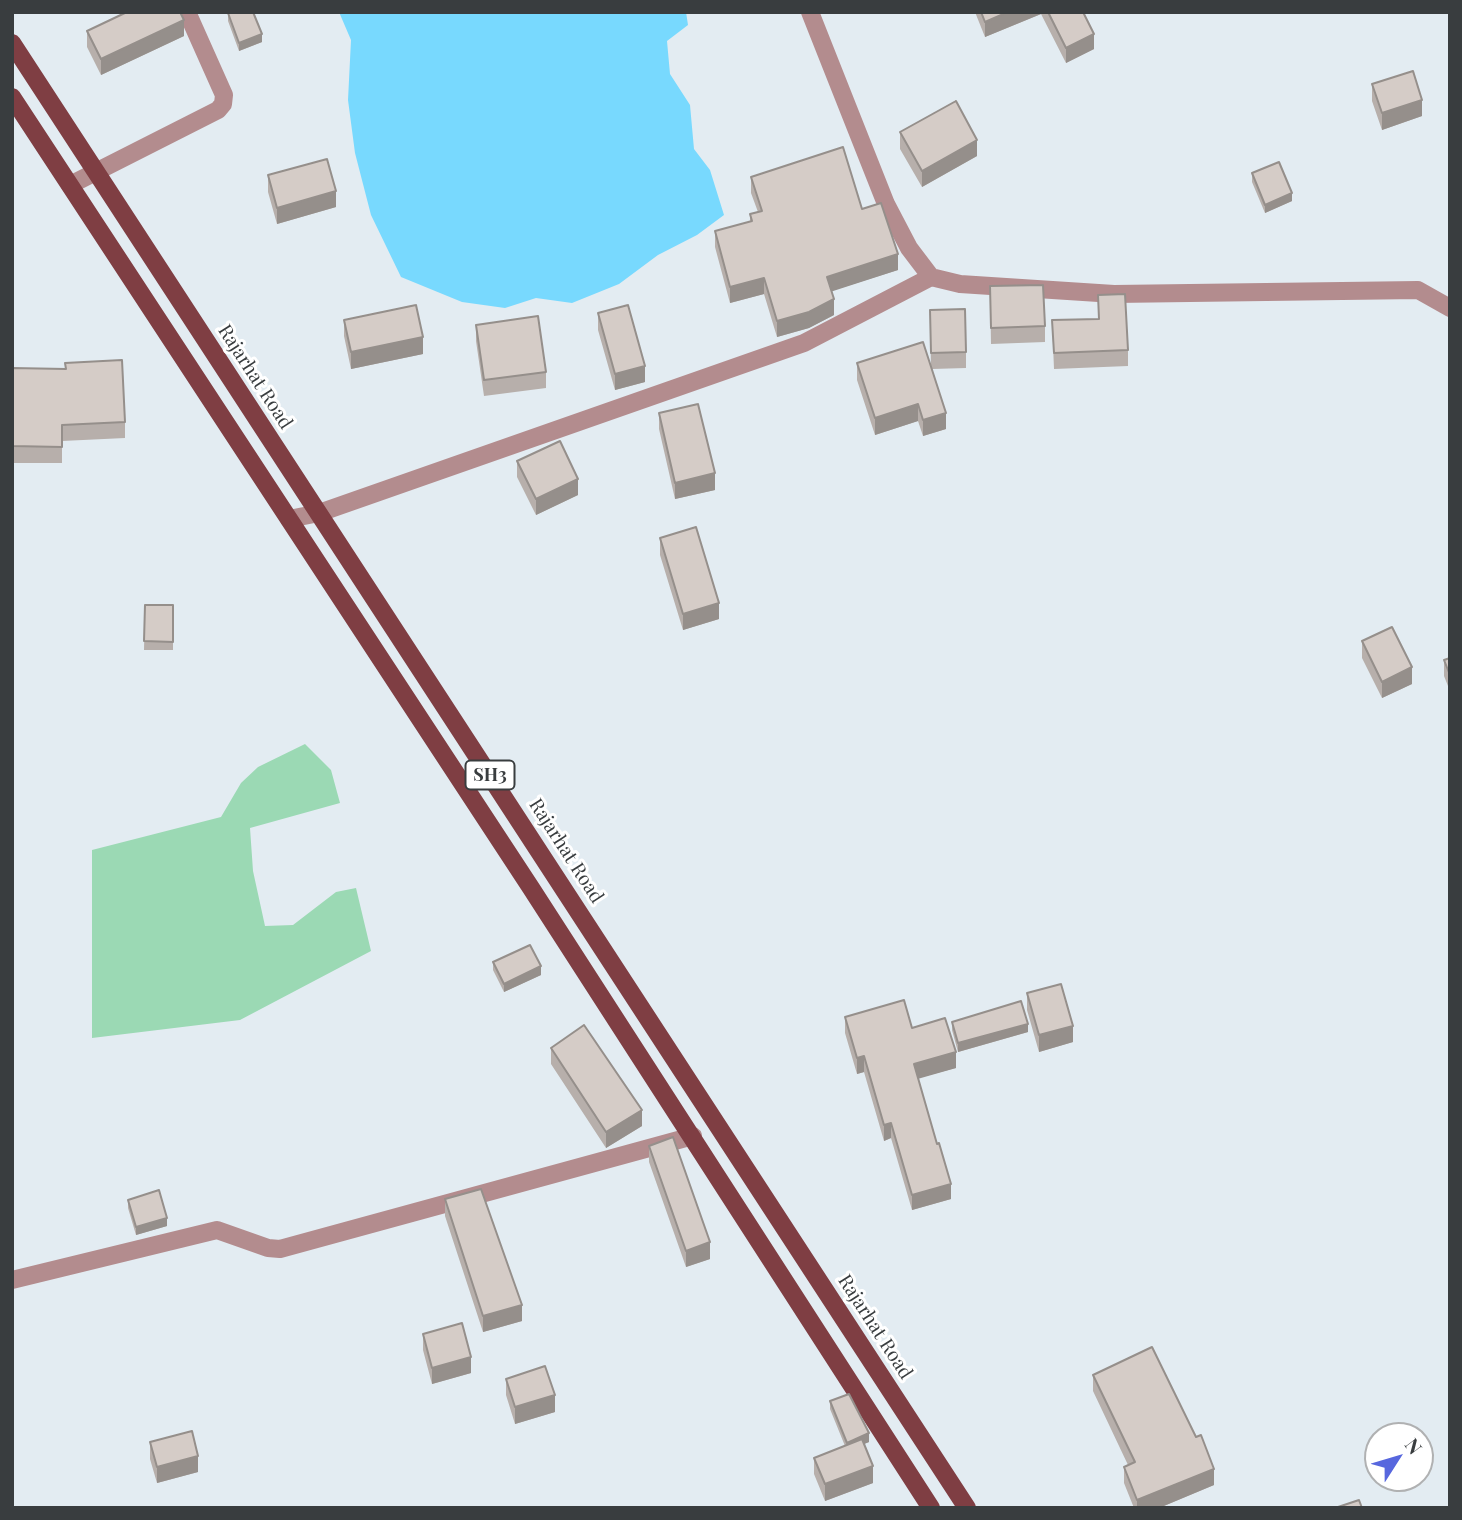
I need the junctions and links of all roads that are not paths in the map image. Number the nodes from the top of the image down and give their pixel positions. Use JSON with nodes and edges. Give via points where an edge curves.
{"nodes":[{"id":1,"x":187,"y":12,"type":"edge"},
{"id":2,"x":810,"y":12,"type":"edge"},
{"id":3,"x":12,"y":43,"type":"edge"},
{"id":4,"x":12,"y":97,"type":"edge"},
{"id":5,"x":97,"y":174,"type":"junction"},
{"id":6,"x":70,"y":185,"type":"junction"},
{"id":7,"x":931,"y":276,"type":"junction"},
{"id":8,"x":1450,"y":308,"type":"edge"},
{"id":9,"x":319,"y":513,"type":"junction"},
{"id":10,"x":289,"y":519,"type":"junction"},
{"id":11,"x":693,"y":1136,"type":"junction"},
{"id":12,"x":12,"y":1280,"type":"edge"},
{"id":13,"x":932,"y":1508,"type":"edge"},
{"id":14,"x":967,"y":1508,"type":"edge"}],
"edges":[{"from":1,"to":5,"type":"street","via":[[224,95],[223,104]]},
{"from":2,"to":7,"type":"street","via":[[886,204],[909,248]]},
{"from":3,"to":5,"type":"main road","name":"Rajarhat Road","number":"SH3"},
{"from":4,"to":6,"type":"main road","number":"SH3"},
{"from":5,"to":6,"type":"street"},
{"from":5,"to":9,"type":"main road","name":"Rajarhat Road","number":"SH3"},
{"from":6,"to":10,"type":"main road","number":"SH3"},
{"from":7,"to":8,"type":"street","via":[[960,284],[1114,294],[1418,290]]},
{"from":7,"to":9,"type":"street","via":[[804,343]]},
{"from":9,"to":10,"type":"street"},
{"from":9,"to":14,"type":"main road","name":"Rajarhat Road","number":"SH3"},
{"from":10,"to":11,"type":"main road","number":"SH3"},
{"from":11,"to":12,"type":"street","via":[[280,1249],[217,1230]]},
{"from":11,"to":13,"type":"main road","number":"SH3"}]}
